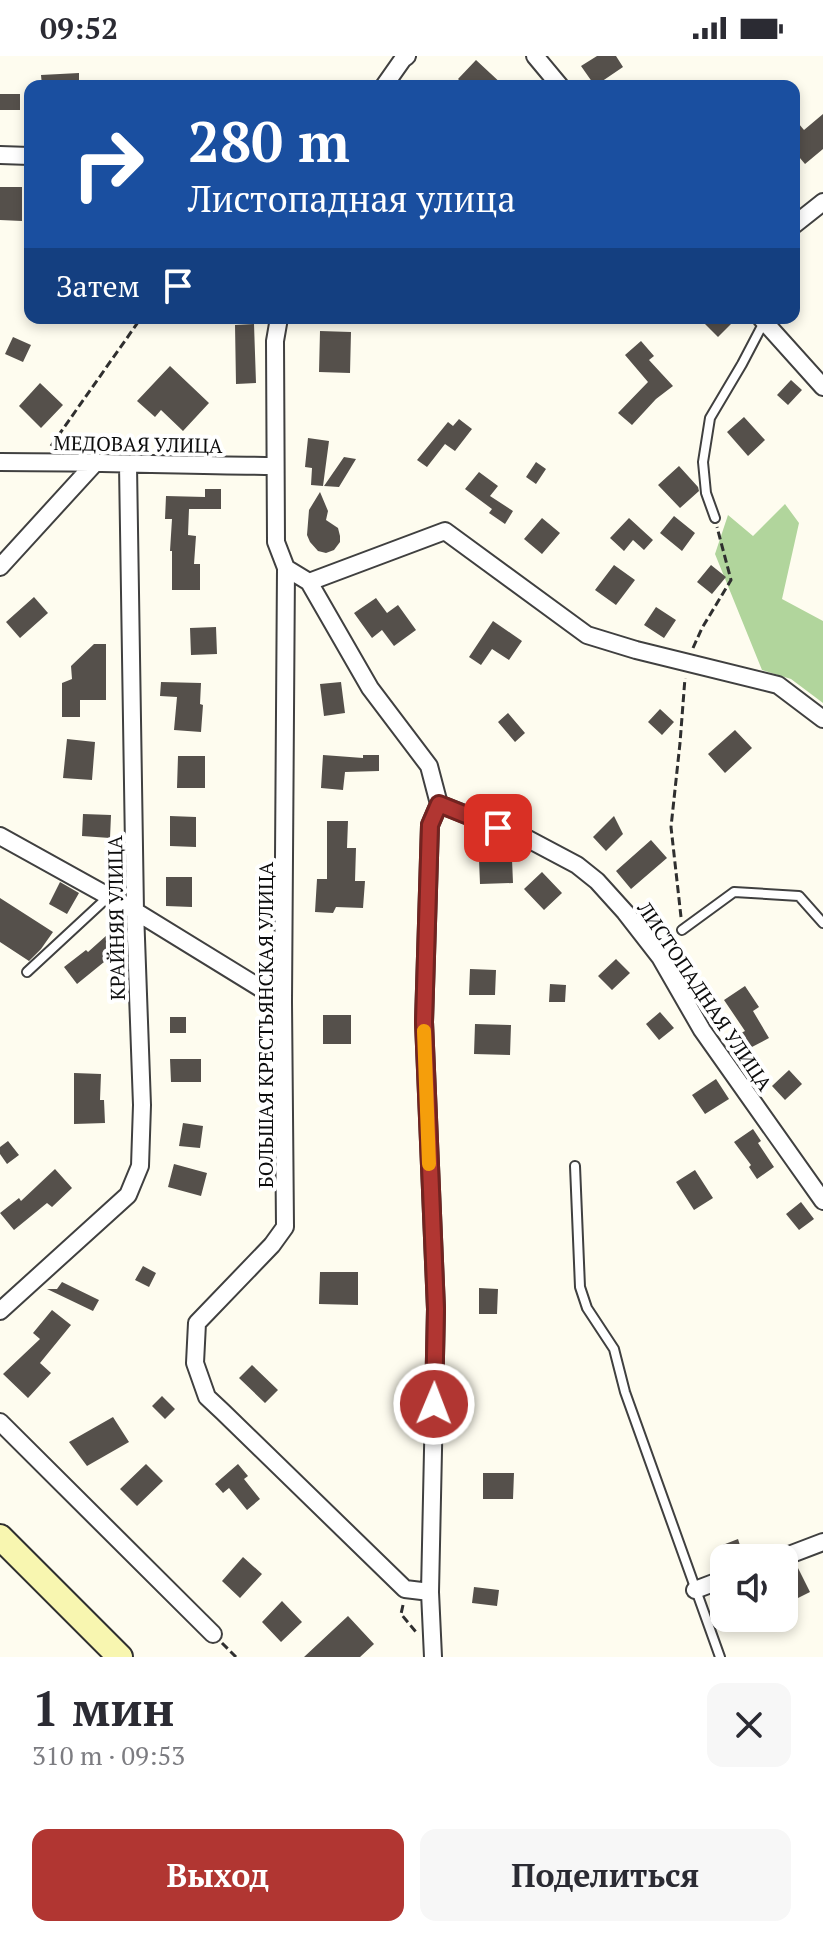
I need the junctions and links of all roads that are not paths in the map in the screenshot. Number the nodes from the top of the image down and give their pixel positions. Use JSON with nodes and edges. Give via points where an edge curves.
{"nodes":[{"id":1,"x":407,"y":56,"type":"edge"},
{"id":2,"x":535,"y":56,"type":"edge"},
{"id":3,"x":388,"y":80,"type":"edge"},
{"id":4,"x":555,"y":80,"type":"edge"},
{"id":5,"x":0,"y":155,"type":"edge"},
{"id":6,"x":24,"y":156,"type":"edge"},
{"id":7,"x":823,"y":202,"type":"edge"},
{"id":8,"x":800,"y":220,"type":"edge"},
{"id":9,"x":278,"y":324,"type":"edge"},
{"id":10,"x":761,"y":324,"type":"edge"},
{"id":11,"x":767,"y":324,"type":"edge"},
{"id":12,"x":823,"y":387,"type":"edge"},
{"id":13,"x":0,"y":462,"type":"edge"},
{"id":14,"x":96,"y":462,"type":"junction"},
{"id":15,"x":128,"y":465,"type":"junction"},
{"id":16,"x":275,"y":466,"type":"junction"},
{"id":17,"x":715,"y":518,"type":"road end"},
{"id":18,"x":0,"y":567,"type":"edge"},
{"id":19,"x":286,"y":568,"type":"junction"},
{"id":20,"x":309,"y":582,"type":"junction"},
{"id":21,"x":823,"y":719,"type":"edge"},
{"id":22,"x":439,"y":804,"type":"junction"},
{"id":23,"x":0,"y":836,"type":"edge"},
{"id":24,"x":109,"y":897,"type":"junction"},
{"id":25,"x":135,"y":911,"type":"junction"},
{"id":26,"x":823,"y":923,"type":"edge"},
{"id":27,"x":682,"y":930,"type":"road end"},
{"id":28,"x":27,"y":972,"type":"dead end"},
{"id":29,"x":283,"y":1002,"type":"junction"},
{"id":30,"x":575,"y":1166,"type":"dead end"},
{"id":31,"x":823,"y":1201,"type":"edge"},
{"id":32,"x":0,"y":1311,"type":"edge"},
{"id":33,"x":0,"y":1422,"type":"edge"},
{"id":34,"x":0,"y":1537,"type":"edge"},
{"id":35,"x":823,"y":1542,"type":"edge"},
{"id":36,"x":798,"y":1552,"type":"edge"},
{"id":37,"x":710,"y":1584,"type":"edge"},
{"id":38,"x":695,"y":1590,"type":"junction"},
{"id":39,"x":430,"y":1592,"type":"junction"},
{"id":40,"x":213,"y":1634,"type":"road end"},
{"id":41,"x":433,"y":1650,"type":"edge"},
{"id":42,"x":120,"y":1657,"type":"edge"},
{"id":43,"x":720,"y":1657,"type":"edge"}],
"edges":[{"from":1,"to":3,"type":"street"},
{"from":2,"to":4,"type":"street"},
{"from":5,"to":6,"type":"street"},
{"from":7,"to":8,"type":"street"},
{"from":9,"to":16,"type":"street","name":"БОЛЬШАЯ КРЕСТЬЯНСКАЯ УЛИЦА"},
{"from":10,"to":17,"type":"lane","via":[[710,418],[703,462]]},
{"from":11,"to":12,"type":"street"},
{"from":13,"to":14,"type":"street","name":"МЕДОВАЯ УЛИЦА"},
{"from":14,"to":15,"type":"street","name":"МЕДОВАЯ УЛИЦА"},
{"from":14,"to":18,"type":"street"},
{"from":15,"to":16,"type":"street","name":"МЕДОВАЯ УЛИЦА"},
{"from":15,"to":25,"type":"street","name":"КРАЙНЯЯ УЛИЦА"},
{"from":16,"to":19,"type":"street","name":"БОЛЬШАЯ КРЕСТЬЯНСКАЯ УЛИЦА","via":[[276,542]]},
{"from":19,"to":20,"type":"street"},
{"from":19,"to":29,"type":"street","name":"БОЛЬШАЯ КРЕСТЬЯНСКАЯ УЛИЦА"},
{"from":20,"to":21,"type":"street","via":[[445,531],[587,635],[778,685]]},
{"from":20,"to":22,"type":"street","via":[[370,688],[429,766]]},
{"from":22,"to":31,"type":"street","name":"ЛИСТОПАДНАЯ УЛИЦА","via":[[528,839],[597,881],[660,957],[702,1030]]},
{"from":22,"to":39,"type":"street","via":[[430,825],[424,1022],[436,1309]]},
{"from":23,"to":24,"type":"street"},
{"from":24,"to":25,"type":"street"},
{"from":24,"to":28,"type":"lane"},
{"from":25,"to":29,"type":"street"},
{"from":25,"to":32,"type":"street","name":"КРАЙНЯЯ УЛИЦА","via":[[140,1166],[128,1195]]},
{"from":26,"to":27,"type":"lane","via":[[799,896],[734,892]]},
{"from":29,"to":39,"type":"street","name":"БОЛЬШАЯ КРЕСТЬЯНСКАЯ УЛИЦА","via":[[285,1227],[197,1323],[195,1363],[207,1397],[405,1589]]},
{"from":30,"to":38,"type":"lane","via":[[580,1287],[614,1349]]},
{"from":33,"to":40,"type":"street"},
{"from":34,"to":42,"type":"main road"},
{"from":35,"to":36,"type":"street"},
{"from":37,"to":38,"type":"street"},
{"from":38,"to":43,"type":"lane"},
{"from":39,"to":41,"type":"street"}]}
